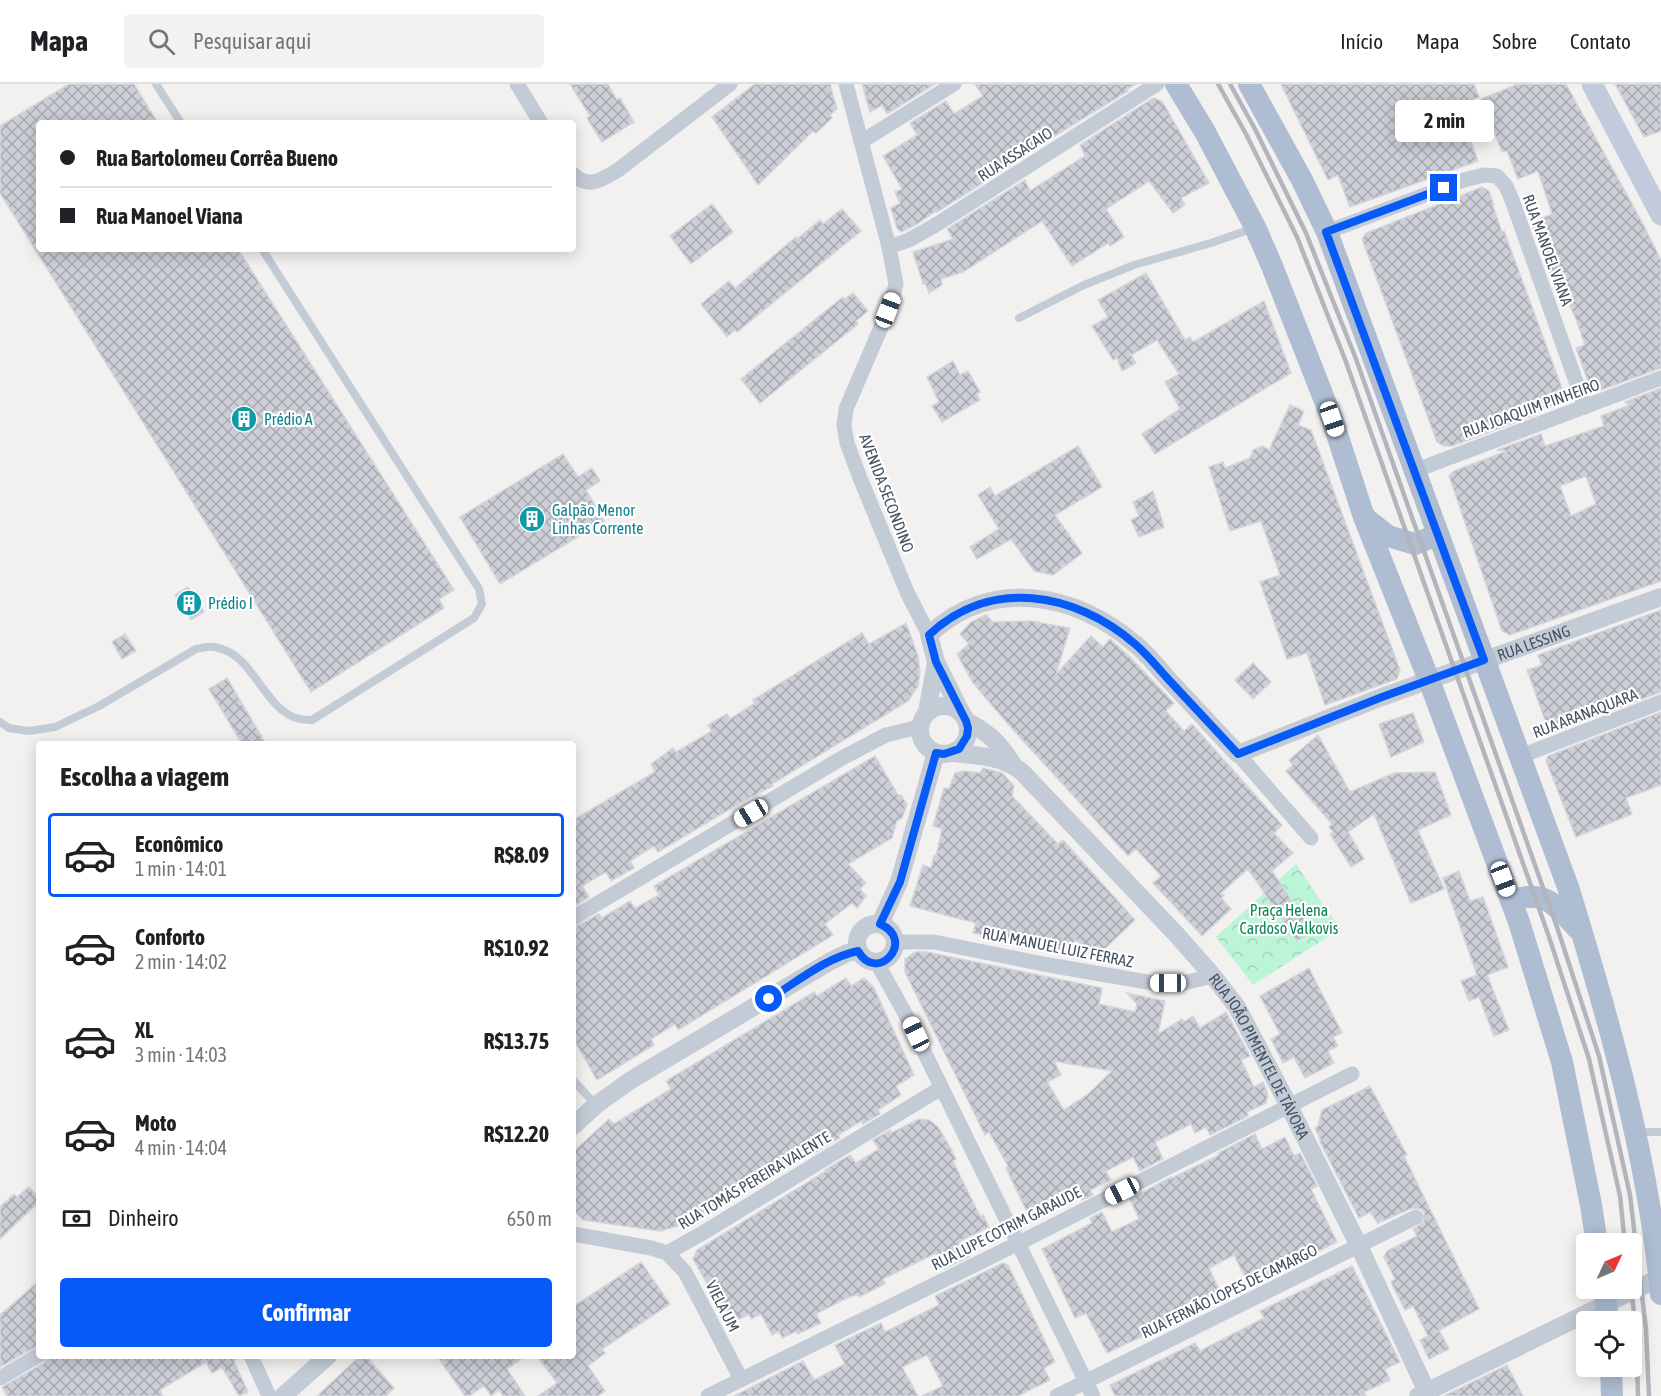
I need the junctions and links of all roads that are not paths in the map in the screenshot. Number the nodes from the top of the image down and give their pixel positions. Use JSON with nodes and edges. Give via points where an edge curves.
{"nodes":[{"id":1,"x":156,"y":84,"type":"edge"},
{"id":2,"x":517,"y":84,"type":"edge"},
{"id":3,"x":730,"y":84,"type":"edge"},
{"id":4,"x":846,"y":84,"type":"edge"},
{"id":5,"x":954,"y":84,"type":"edge"},
{"id":6,"x":1157,"y":84,"type":"edge"},
{"id":7,"x":1176,"y":84,"type":"edge"},
{"id":8,"x":1250,"y":84,"type":"edge"},
{"id":9,"x":1592,"y":84,"type":"edge"},
{"id":10,"x":179,"y":120,"type":"edge"},
{"id":11,"x":539,"y":120,"type":"edge"},
{"id":12,"x":861,"y":142,"type":"junction"},
{"id":13,"x":576,"y":177,"type":"edge"},
{"id":14,"x":1661,"y":215,"type":"edge"},
{"id":15,"x":1255,"y":227,"type":"junction"},
{"id":16,"x":1326,"y":232,"type":"junction"},
{"id":17,"x":889,"y":247,"type":"junction"},
{"id":18,"x":264,"y":252,"type":"edge"},
{"id":19,"x":1019,"y":318,"type":"dead end"},
{"id":20,"x":1661,"y":378,"type":"edge"},
{"id":21,"x":1585,"y":407,"type":"junction"},
{"id":22,"x":1414,"y":471,"type":"junction"},
{"id":23,"x":1364,"y":517,"type":"junction"},
{"id":24,"x":1437,"y":536,"type":"junction"},
{"id":25,"x":1661,"y":597,"type":"edge"},
{"id":26,"x":929,"y":635,"type":"junction"},
{"id":27,"x":1484,"y":660,"type":"junction"},
{"id":28,"x":936,"y":662,"type":"junction"},
{"id":29,"x":1429,"y":680,"type":"junction"},
{"id":30,"x":1661,"y":702,"type":"edge"},
{"id":31,"x":964,"y":717,"type":"junction"},
{"id":32,"x":923,"y":719,"type":"junction"},
{"id":33,"x":0,"y":722,"type":"edge"},
{"id":34,"x":944,"y":753,"type":"junction"},
{"id":35,"x":1238,"y":754,"type":"junction"},
{"id":36,"x":1521,"y":756,"type":"junction"},
{"id":37,"x":1014,"y":766,"type":"junction"},
{"id":38,"x":1311,"y":838,"type":"dead end"},
{"id":39,"x":1511,"y":902,"type":"junction"},
{"id":40,"x":576,"y":916,"type":"edge"},
{"id":41,"x":880,"y":924,"type":"junction"},
{"id":42,"x":1582,"y":934,"type":"junction"},
{"id":43,"x":895,"y":942,"type":"junction"},
{"id":44,"x":858,"y":951,"type":"junction"},
{"id":45,"x":877,"y":963,"type":"junction"},
{"id":46,"x":1213,"y":976,"type":"junction"},
{"id":47,"x":1352,"y":1074,"type":"dead end"},
{"id":48,"x":576,"y":1083,"type":"edge"},
{"id":49,"x":941,"y":1088,"type":"junction"},
{"id":50,"x":596,"y":1105,"type":"junction"},
{"id":51,"x":1289,"y":1106,"type":"junction"},
{"id":52,"x":576,"y":1123,"type":"edge"},
{"id":53,"x":1634,"y":1132,"type":"junction"},
{"id":54,"x":1661,"y":1132,"type":"edge"},
{"id":55,"x":1416,"y":1217,"type":"dead end"},
{"id":56,"x":1596,"y":1233,"type":"edge"},
{"id":57,"x":576,"y":1235,"type":"edge"},
{"id":58,"x":1017,"y":1244,"type":"junction"},
{"id":59,"x":1359,"y":1246,"type":"junction"},
{"id":60,"x":667,"y":1253,"type":"junction"},
{"id":61,"x":1660,"y":1283,"type":"edge"},
{"id":62,"x":1606,"y":1305,"type":"edge"},
{"id":63,"x":36,"y":1356,"type":"edge"},
{"id":64,"x":252,"y":1359,"type":"edge"},
{"id":65,"x":325,"y":1359,"type":"edge"},
{"id":66,"x":1611,"y":1377,"type":"edge"},
{"id":67,"x":0,"y":1378,"type":"edge"},
{"id":68,"x":741,"y":1380,"type":"junction"},
{"id":69,"x":1086,"y":1382,"type":"junction"},
{"id":70,"x":1425,"y":1395,"type":"edge"},
{"id":71,"x":269,"y":1396,"type":"edge"},
{"id":72,"x":283,"y":1396,"type":"edge"},
{"id":73,"x":708,"y":1396,"type":"edge"},
{"id":74,"x":1057,"y":1396,"type":"edge"},
{"id":75,"x":1093,"y":1396,"type":"edge"},
{"id":76,"x":1612,"y":1396,"type":"edge"}],
"edges":[{"from":1,"to":10,"type":"lane"},
{"from":2,"to":11,"type":"street"},
{"from":3,"to":13,"type":"street","via":[[618,170],[591,183]]},
{"from":4,"to":12,"type":"street","name":"AVENIDA SECONDINO"},
{"from":5,"to":12,"type":"street"},
{"from":6,"to":17,"type":"street","name":"RUA ASSACAIO","via":[[934,226]]},
{"from":7,"to":15,"type":"main road"},
{"from":8,"to":16,"type":"main road"},
{"from":9,"to":14,"type":"main road"},
{"from":12,"to":17,"type":"street","name":"AVENIDA SECONDINO"},
{"from":15,"to":19,"type":"lane","via":[[1134,265]]},
{"from":15,"to":23,"type":"main road","via":[[1332,419]]},
{"from":16,"to":21,"type":"street","name":"RUA MANOEL VIANA","via":[[1464,180],[1497,176],[1512,200]]},
{"from":16,"to":22,"type":"main road"},
{"from":17,"to":26,"type":"street","name":"AVENIDA SECONDINO","via":[[895,277],[893,295],[846,408],[844,425],[860,478]]},
{"from":18,"to":33,"type":"lane","via":[[479,589],[482,604],[474,618],[458,629],[312,720],[302,721],[288,715],[244,664],[230,652],[214,647],[196,649],[55,727],[28,731]]},
{"from":20,"to":21,"type":"street","name":"RUA JOAQUIM PINHEIRO"},
{"from":21,"to":22,"type":"street","name":"RUA JOAQUIM PINHEIRO"},
{"from":22,"to":24,"type":"main road"},
{"from":23,"to":24,"type":"main road","via":[[1388,536],[1415,544]]},
{"from":23,"to":29,"type":"main road"},
{"from":24,"to":27,"type":"main road"},
{"from":25,"to":27,"type":"street","name":"RUA LESSING"},
{"from":26,"to":28,"type":"street"},
{"from":26,"to":35,"type":"street","via":[[952,616],[999,599],[1030,597],[1076,608],[1106,622],[1136,644]]},
{"from":27,"to":29,"type":"street","name":"RUA LESSING"},
{"from":27,"to":36,"type":"main road"},
{"from":28,"to":31,"type":"street"},
{"from":28,"to":32,"type":"street"},
{"from":29,"to":35,"type":"street","name":"RUA LESSING"},
{"from":29,"to":39,"type":"main road"},
{"from":30,"to":36,"type":"street","name":"RUA ARANAQUARA"},
{"from":31,"to":32,"type":"street","via":[[956,709],[941,706]]},
{"from":31,"to":34,"type":"street","via":[[967,736],[959,749]]},
{"from":31,"to":37,"type":"street","name":"RUA JOÃO PIMENTEL DE TÁVORA","via":[[1000,744]]},
{"from":32,"to":34,"type":"street","via":[[923,743]]},
{"from":32,"to":40,"type":"street","via":[[842,758]]},
{"from":34,"to":37,"type":"street","name":"RUA JOÃO PIMENTEL DE TÁVORA","via":[[986,757]]},
{"from":34,"to":41,"type":"street","via":[[900,882]]},
{"from":35,"to":38,"type":"street"},
{"from":36,"to":42,"type":"main road"},
{"from":37,"to":46,"type":"street","name":"RUA JOÃO PIMENTEL DE TÁVORA"},
{"from":39,"to":42,"type":"main road","via":[[1524,896],[1544,898],[1557,906]]},
{"from":39,"to":56,"type":"main road","via":[[1562,1062]]},
{"from":41,"to":43,"type":"street","via":[[891,931]]},
{"from":41,"to":44,"type":"street","via":[[868,925],[859,933]]},
{"from":42,"to":53,"type":"main road"},
{"from":43,"to":45,"type":"street","via":[[888,959]]},
{"from":43,"to":46,"type":"street","name":"RUA MANUEL LUIZ FERRAZ","via":[[934,942],[1153,983],[1183,983]]},
{"from":44,"to":45,"type":"street","via":[[865,960]]},
{"from":44,"to":50,"type":"street","via":[[828,962]]},
{"from":45,"to":49,"type":"street"},
{"from":46,"to":51,"type":"street","name":"RUA JOÃO PIMENTEL DE TÁVORA","via":[[1237,1007]]},
{"from":47,"to":51,"type":"street","name":"RUA LUPE COTRIM GARAUDE"},
{"from":48,"to":50,"type":"lane"},
{"from":49,"to":58,"type":"street"},
{"from":49,"to":60,"type":"street","name":"RUA TOMÁS PEREIRA VALENTE"},
{"from":50,"to":52,"type":"street"},
{"from":51,"to":58,"type":"street","name":"RUA LUPE COTRIM GARAUDE"},
{"from":51,"to":59,"type":"street","name":"RUA JOÃO PIMENTEL DE TÁVORA"},
{"from":53,"to":54,"type":"lane"},
{"from":53,"to":61,"type":"main road"},
{"from":55,"to":59,"type":"street","name":"RUA FERNÃO LOPES DE CAMARGO"},
{"from":57,"to":60,"type":"street"},
{"from":58,"to":68,"type":"street","name":"RUA LUPE COTRIM GARAUDE"},
{"from":58,"to":69,"type":"street"},
{"from":59,"to":69,"type":"street","name":"RUA FERNÃO LOPES DE CAMARGO"},
{"from":59,"to":70,"type":"street","name":"RUA JOÃO PIMENTEL DE TÁVORA"},
{"from":60,"to":68,"type":"street","name":"VIELA UM","via":[[685,1272]]},
{"from":61,"to":62,"type":"street"},
{"from":62,"to":70,"type":"street"},
{"from":63,"to":67,"type":"street"},
{"from":64,"to":71,"type":"street"},
{"from":65,"to":72,"type":"street"},
{"from":66,"to":76,"type":"main road"},
{"from":68,"to":73,"type":"street","name":"RUA LUPE COTRIM GARAUDE"},
{"from":69,"to":74,"type":"street","name":"RUA FERNÃO LOPES DE CAMARGO"},
{"from":69,"to":75,"type":"street"}]}
